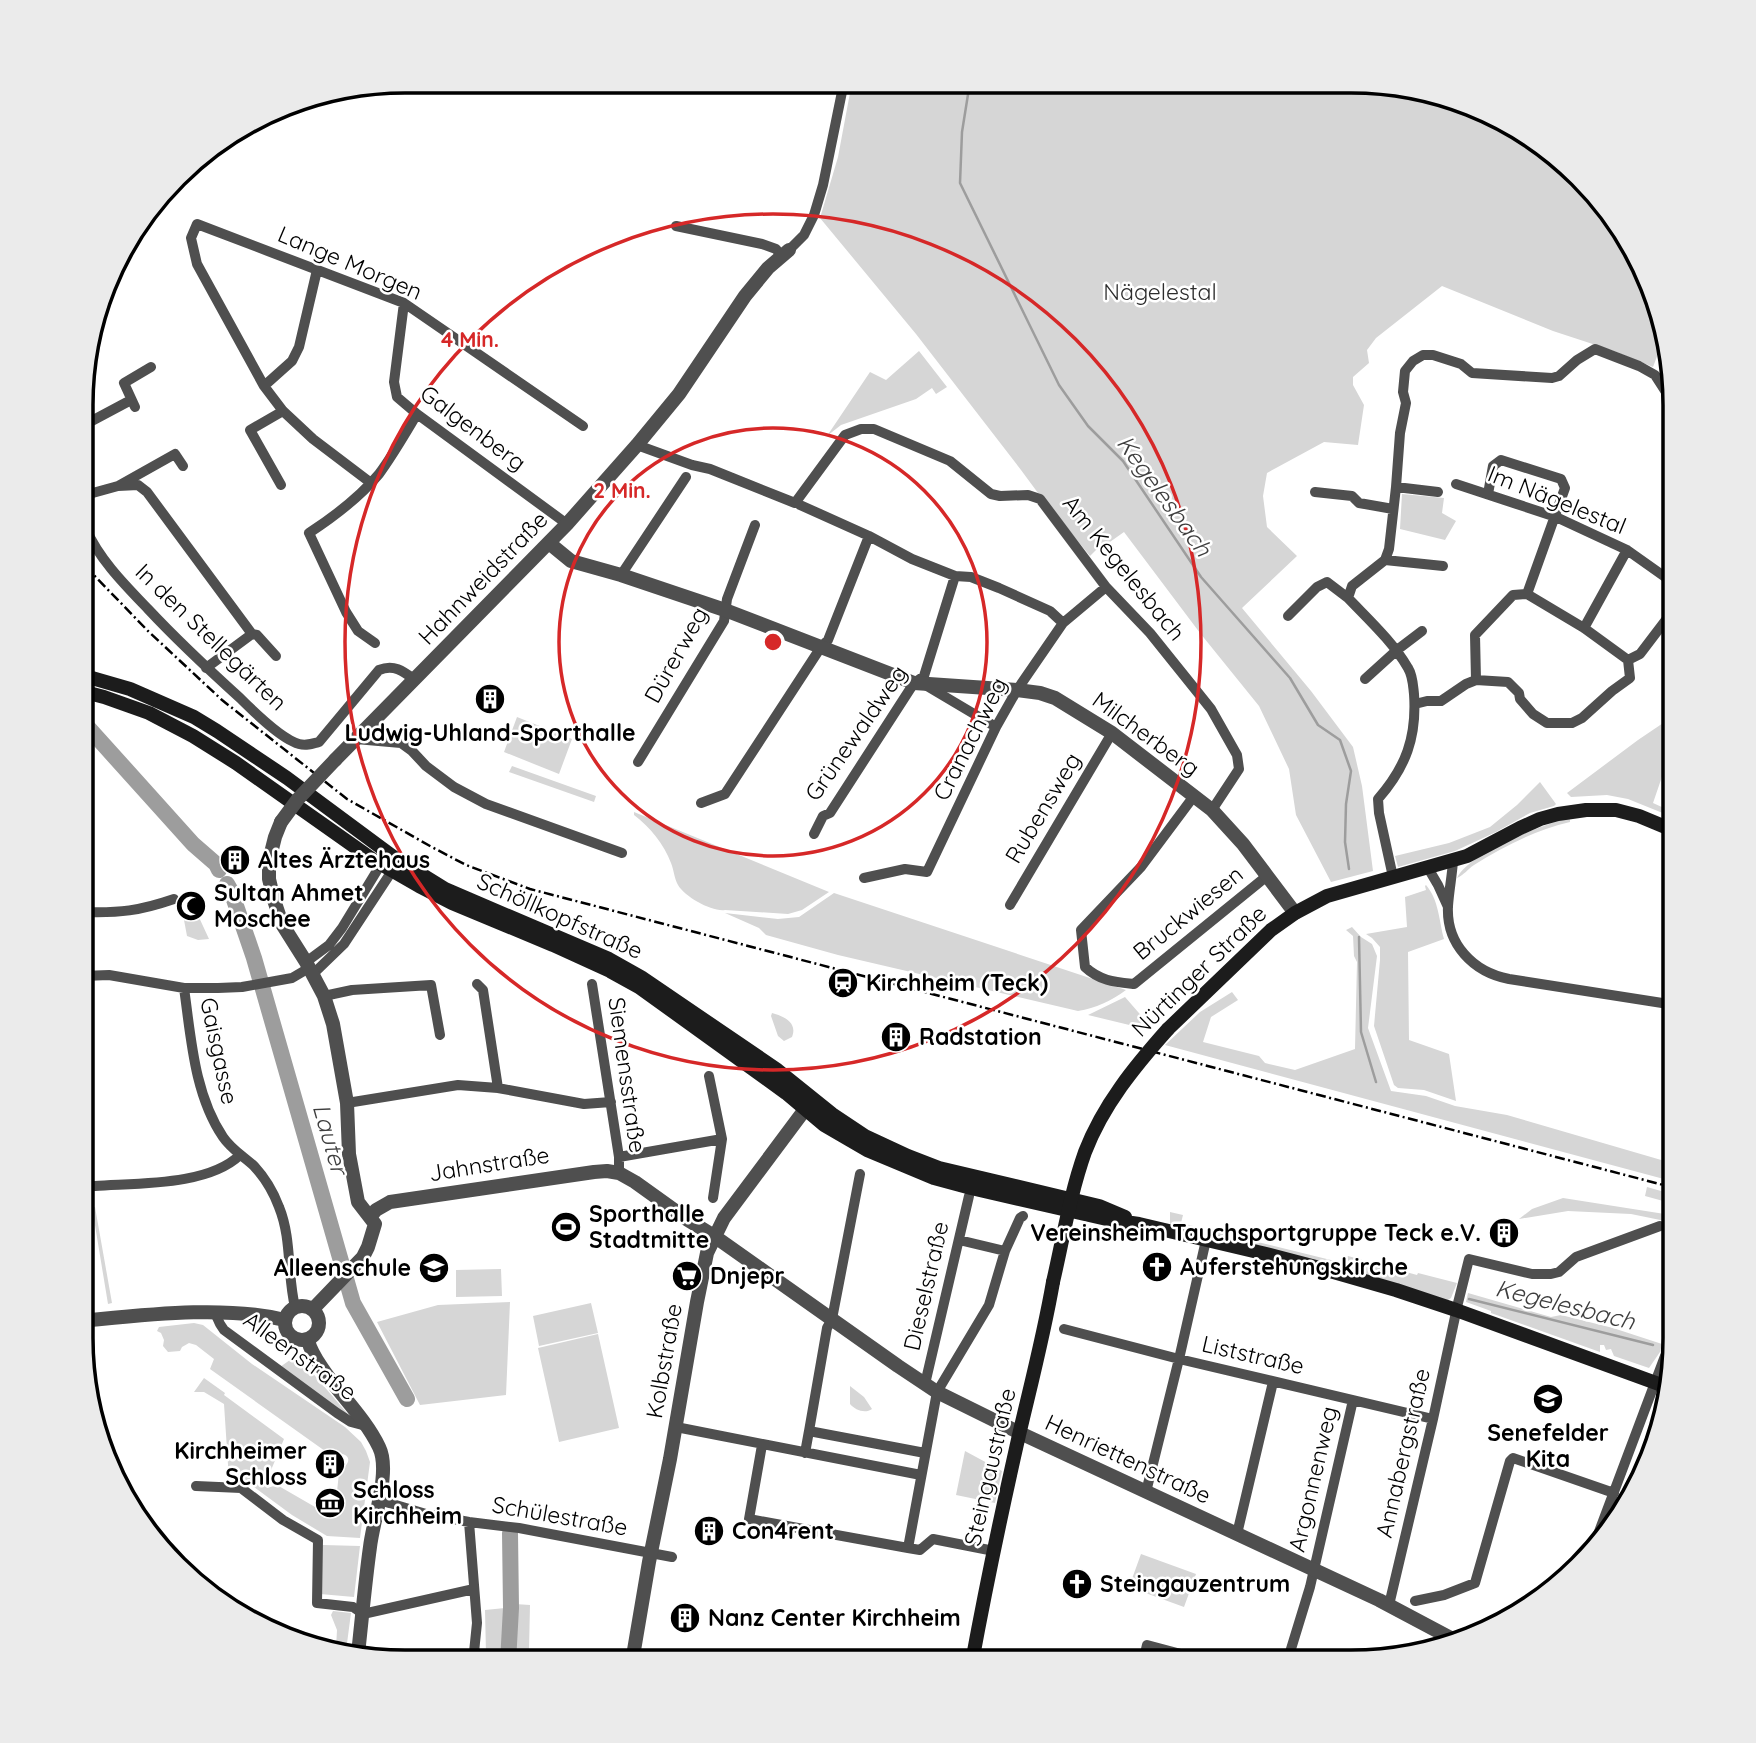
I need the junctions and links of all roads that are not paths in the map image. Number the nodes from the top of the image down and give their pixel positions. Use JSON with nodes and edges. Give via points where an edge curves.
{"nodes":[{"id":1,"x":842,"y":93,"type":"edge"},
{"id":2,"x":676,"y":226,"type":"dead end"},
{"id":3,"x":786,"y":253,"type":"junction"},
{"id":4,"x":317,"y":270,"type":"junction"},
{"id":5,"x":404,"y":303,"type":"junction"},
{"id":6,"x":151,"y":367,"type":"dead end"},
{"id":7,"x":264,"y":386,"type":"junction"},
{"id":8,"x":1663,"y":387,"type":"edge"},
{"id":9,"x":283,"y":411,"type":"junction"},
{"id":10,"x":417,"y":414,"type":"junction"},
{"id":11,"x":93,"y":421,"type":"edge"},
{"id":12,"x":583,"y":426,"type":"dead end"},
{"id":13,"x":637,"y":445,"type":"junction"},
{"id":14,"x":183,"y":466,"type":"dead end"},
{"id":15,"x":686,"y":477,"type":"dead end"},
{"id":16,"x":371,"y":482,"type":"junction"},
{"id":17,"x":1457,"y":484,"type":"dead end"},
{"id":18,"x":282,"y":485,"type":"dead end"},
{"id":19,"x":118,"y":486,"type":"junction"},
{"id":20,"x":1396,"y":487,"type":"junction"},
{"id":21,"x":1315,"y":492,"type":"dead end"},
{"id":22,"x":1438,"y":492,"type":"dead end"},
{"id":23,"x":93,"y":493,"type":"edge"},
{"id":24,"x":1488,"y":494,"type":"junction"},
{"id":25,"x":800,"y":505,"type":"dead end"},
{"id":26,"x":1393,"y":509,"type":"junction"},
{"id":27,"x":1556,"y":517,"type":"junction"},
{"id":28,"x":567,"y":524,"type":"junction"},
{"id":29,"x":755,"y":525,"type":"dead end"},
{"id":30,"x":869,"y":536,"type":"junction"},
{"id":31,"x":549,"y":543,"type":"junction"},
{"id":32,"x":93,"y":544,"type":"edge"},
{"id":33,"x":1626,"y":550,"type":"junction"},
{"id":34,"x":1385,"y":560,"type":"junction"},
{"id":35,"x":1443,"y":566,"type":"dead end"},
{"id":36,"x":621,"y":575,"type":"junction"},
{"id":37,"x":955,"y":576,"type":"junction"},
{"id":38,"x":1663,"y":576,"type":"edge"},
{"id":39,"x":1106,"y":587,"type":"junction"},
{"id":40,"x":1527,"y":594,"type":"junction"},
{"id":41,"x":1348,"y":598,"type":"junction"},
{"id":42,"x":725,"y":610,"type":"junction"},
{"id":43,"x":1288,"y":616,"type":"dead end"},
{"id":44,"x":1063,"y":623,"type":"junction"},
{"id":45,"x":1663,"y":624,"type":"edge"},
{"id":46,"x":1584,"y":628,"type":"junction"},
{"id":47,"x":1422,"y":631,"type":"dead end"},
{"id":48,"x":252,"y":634,"type":"junction"},
{"id":49,"x":375,"y":643,"type":"dead end"},
{"id":50,"x":821,"y":647,"type":"junction"},
{"id":51,"x":1397,"y":650,"type":"junction"},
{"id":52,"x":276,"y":656,"type":"dead end"},
{"id":53,"x":1628,"y":660,"type":"junction"},
{"id":54,"x":206,"y":668,"type":"junction"},
{"id":55,"x":93,"y":678,"type":"edge"},
{"id":56,"x":1365,"y":679,"type":"dead end"},
{"id":57,"x":415,"y":680,"type":"junction"},
{"id":58,"x":1476,"y":680,"type":"junction"},
{"id":59,"x":918,"y":682,"type":"junction"},
{"id":60,"x":1017,"y":690,"type":"junction"},
{"id":61,"x":93,"y":694,"type":"edge"},
{"id":62,"x":1415,"y":704,"type":"junction"},
{"id":63,"x":996,"y":727,"type":"junction"},
{"id":64,"x":1112,"y":733,"type":"junction"},
{"id":65,"x":356,"y":739,"type":"junction"},
{"id":66,"x":638,"y":762,"type":"dead end"},
{"id":67,"x":1194,"y":796,"type":"junction"},
{"id":68,"x":701,"y":803,"type":"dead end"},
{"id":69,"x":1212,"y":810,"type":"junction"},
{"id":70,"x":1663,"y":826,"type":"edge"},
{"id":71,"x":814,"y":834,"type":"dead end"},
{"id":72,"x":622,"y":853,"type":"dead end"},
{"id":73,"x":1453,"y":861,"type":"junction"},
{"id":74,"x":389,"y":864,"type":"junction"},
{"id":75,"x":1428,"y":868,"type":"junction"},
{"id":76,"x":1267,"y":876,"type":"junction"},
{"id":77,"x":1393,"y":877,"type":"junction"},
{"id":78,"x":864,"y":878,"type":"dead end"},
{"id":79,"x":174,"y":899,"type":"dead end"},
{"id":80,"x":1010,"y":905,"type":"dead end"},
{"id":81,"x":1448,"y":907,"type":"junction"},
{"id":82,"x":93,"y":912,"type":"edge"},
{"id":83,"x":1295,"y":913,"type":"junction"},
{"id":84,"x":309,"y":968,"type":"junction"},
{"id":85,"x":93,"y":975,"type":"edge"},
{"id":86,"x":477,"y":984,"type":"dead end"},
{"id":87,"x":592,"y":984,"type":"dead end"},
{"id":88,"x":184,"y":988,"type":"junction"},
{"id":89,"x":324,"y":996,"type":"junction"},
{"id":90,"x":1663,"y":1003,"type":"edge"},
{"id":91,"x":440,"y":1035,"type":"dead end"},
{"id":92,"x":709,"y":1076,"type":"dead end"},
{"id":93,"x":498,"y":1088,"type":"junction"},
{"id":94,"x":347,"y":1102,"type":"junction"},
{"id":95,"x":611,"y":1102,"type":"junction"},
{"id":96,"x":809,"y":1104,"type":"junction"},
{"id":97,"x":722,"y":1139,"type":"junction"},
{"id":98,"x":240,"y":1155,"type":"junction"},
{"id":99,"x":619,"y":1157,"type":"junction"},
{"id":100,"x":619,"y":1173,"type":"junction"},
{"id":101,"x":860,"y":1174,"type":"dead end"},
{"id":102,"x":95,"y":1186,"type":"dead end"},
{"id":103,"x":969,"y":1196,"type":"dead end"},
{"id":104,"x":713,"y":1198,"type":"dead end"},
{"id":105,"x":1023,"y":1216,"type":"dead end"},
{"id":106,"x":370,"y":1217,"type":"junction"},
{"id":107,"x":1660,"y":1226,"type":"dead end"},
{"id":108,"x":714,"y":1236,"type":"junction"},
{"id":109,"x":960,"y":1240,"type":"junction"},
{"id":110,"x":1206,"y":1241,"type":"junction"},
{"id":111,"x":1005,"y":1251,"type":"junction"},
{"id":112,"x":1054,"y":1282,"type":"joint"},
{"id":113,"x":295,"y":1307,"type":"junction"},
{"id":114,"x":313,"y":1309,"type":"junction"},
{"id":115,"x":1456,"y":1310,"type":"junction"},
{"id":116,"x":215,"y":1312,"type":"junction"},
{"id":117,"x":832,"y":1319,"type":"junction"},
{"id":118,"x":93,"y":1320,"type":"edge"},
{"id":119,"x":285,"y":1320,"type":"junction"},
{"id":120,"x":1064,"y":1329,"type":"dead end"},
{"id":121,"x":308,"y":1340,"type":"junction"},
{"id":122,"x":1179,"y":1359,"type":"junction"},
{"id":123,"x":1273,"y":1382,"type":"junction"},
{"id":124,"x":1660,"y":1384,"type":"edge"},
{"id":125,"x":931,"y":1388,"type":"junction"},
{"id":126,"x":1658,"y":1393,"type":"edge"},
{"id":127,"x":1353,"y":1399,"type":"junction"},
{"id":128,"x":1433,"y":1419,"type":"junction"},
{"id":129,"x":366,"y":1426,"type":"junction"},
{"id":130,"x":676,"y":1427,"type":"junction"},
{"id":131,"x":809,"y":1431,"type":"junction"},
{"id":132,"x":1020,"y":1433,"type":"junction"},
{"id":133,"x":762,"y":1445,"type":"junction"},
{"id":134,"x":805,"y":1453,"type":"junction"},
{"id":135,"x":925,"y":1453,"type":"junction"},
{"id":136,"x":921,"y":1475,"type":"junction"},
{"id":137,"x":196,"y":1486,"type":"dead end"},
{"id":138,"x":1146,"y":1492,"type":"junction"},
{"id":139,"x":1614,"y":1493,"type":"junction"},
{"id":140,"x":379,"y":1500,"type":"junction"},
{"id":141,"x":468,"y":1522,"type":"junction"},
{"id":142,"x":1601,"y":1525,"type":"edge"},
{"id":143,"x":1237,"y":1534,"type":"junction"},
{"id":144,"x":908,"y":1548,"type":"junction"},
{"id":145,"x":994,"y":1551,"type":"junction"},
{"id":146,"x":651,"y":1553,"type":"junction"},
{"id":147,"x":672,"y":1556,"type":"dead end"},
{"id":148,"x":1314,"y":1569,"type":"junction"},
{"id":149,"x":474,"y":1588,"type":"junction"},
{"id":150,"x":1415,"y":1601,"type":"dead end"},
{"id":151,"x":1389,"y":1605,"type":"junction"},
{"id":152,"x":363,"y":1614,"type":"junction"},
{"id":153,"x":1446,"y":1636,"type":"edge"},
{"id":154,"x":359,"y":1647,"type":"edge"},
{"id":155,"x":474,"y":1650,"type":"edge"},
{"id":156,"x":634,"y":1650,"type":"edge"},
{"id":157,"x":974,"y":1650,"type":"edge"},
{"id":158,"x":1146,"y":1650,"type":"edge"},
{"id":159,"x":1166,"y":1650,"type":"edge"},
{"id":160,"x":1291,"y":1650,"type":"edge"}],
"edges":[{"from":1,"to":3,"type":"street","name":"Hahnweidstraße","via":[[811,224]]},
{"from":2,"to":3,"type":"street"},
{"from":3,"to":13,"type":"street","name":"Hahnweidstraße","via":[[746,296],[679,394]]},
{"from":4,"to":5,"type":"street","name":"Lange Morgen"},
{"from":4,"to":7,"type":"street","via":[[299,347],[292,362]]},
{"from":4,"to":7,"type":"street","name":"Lange Morgen","via":[[197,224],[191,238],[197,264]]},
{"from":5,"to":10,"type":"street","name":"Galgenberg","via":[[394,382],[397,397]]},
{"from":5,"to":12,"type":"street","name":"Lange Morgen"},
{"from":6,"to":11,"type":"street","via":[[124,383],[133,403]]},
{"from":7,"to":9,"type":"street"},
{"from":8,"to":20,"type":"street","via":[[1655,375],[1595,348],[1552,378],[1472,373],[1461,364],[1423,355],[1405,371]]},
{"from":9,"to":16,"type":"street"},
{"from":9,"to":18,"type":"street","via":[[250,430]]},
{"from":10,"to":16,"type":"street"},
{"from":10,"to":28,"type":"street","name":"Galgenberg"},
{"from":13,"to":28,"type":"street","name":"Hahnweidstraße"},
{"from":13,"to":39,"type":"street","name":"Am Kegelesbach","via":[[795,503],[845,435],[874,429],[950,461],[991,494],[1040,499]]},
{"from":14,"to":19,"type":"street","via":[[175,454]]},
{"from":15,"to":36,"type":"street"},
{"from":16,"to":49,"type":"street","via":[[342,511],[309,533],[346,612],[358,631]]},
{"from":17,"to":24,"type":"street","name":"Im Nägelestal"},
{"from":19,"to":23,"type":"street"},
{"from":19,"to":48,"type":"street","via":[[138,485],[147,492]]},
{"from":20,"to":22,"type":"street"},
{"from":20,"to":26,"type":"street"},
{"from":21,"to":26,"type":"street","via":[[1352,496],[1359,503]]},
{"from":24,"to":27,"type":"street","name":"Im Nägelestal"},
{"from":24,"to":27,"type":"street","via":[[1493,466],[1501,460],[1562,479],[1565,488]]},
{"from":25,"to":30,"type":"street"},
{"from":26,"to":34,"type":"street"},
{"from":27,"to":33,"type":"street","name":"Im Nägelestal"},
{"from":27,"to":40,"type":"street"},
{"from":28,"to":31,"type":"street","name":"Hahnweidstraße"},
{"from":29,"to":42,"type":"street","name":"Dürerweg"},
{"from":30,"to":37,"type":"street"},
{"from":30,"to":50,"type":"street","via":[[828,640]]},
{"from":31,"to":36,"type":"street","name":"Milcherberg","via":[[571,561]]},
{"from":31,"to":57,"type":"street","name":"Hahnweidstraße"},
{"from":32,"to":54,"type":"street","name":"In den Stellegärten"},
{"from":33,"to":38,"type":"street","name":"Im Nägelestal"},
{"from":33,"to":46,"type":"street"},
{"from":34,"to":35,"type":"street"},
{"from":34,"to":41,"type":"street","via":[[1352,586]]},
{"from":36,"to":42,"type":"street","name":"Milcherberg"},
{"from":37,"to":44,"type":"street","via":[[999,587],[1050,611]]},
{"from":37,"to":59,"type":"street","name":"Grünewaldweg","via":[[924,676]]},
{"from":39,"to":44,"type":"street","name":"Cranachweg"},
{"from":39,"to":69,"type":"street","name":"Am Kegelesbach","via":[[1211,709],[1237,755],[1239,769]]},
{"from":40,"to":46,"type":"street"},
{"from":40,"to":58,"type":"street","via":[[1513,595],[1475,635]]},
{"from":41,"to":43,"type":"street","via":[[1327,582]]},
{"from":41,"to":51,"type":"street"},
{"from":42,"to":50,"type":"street","name":"Milcherberg"},
{"from":42,"to":66,"type":"street","name":"Dürerweg","via":[[724,621]]},
{"from":44,"to":60,"type":"street","name":"Cranachweg"},
{"from":45,"to":53,"type":"street","via":[[1640,654]]},
{"from":46,"to":53,"type":"street"},
{"from":47,"to":51,"type":"street"},
{"from":48,"to":52,"type":"street"},
{"from":48,"to":54,"type":"street"},
{"from":50,"to":59,"type":"street","name":"Milcherberg"},
{"from":50,"to":68,"type":"street","via":[[725,794]]},
{"from":51,"to":56,"type":"street"},
{"from":51,"to":62,"type":"street","via":[[1410,671]]},
{"from":53,"to":58,"type":"street","via":[[1630,678],[1573,723],[1547,723],[1533,714],[1508,682]]},
{"from":54,"to":57,"type":"street","name":"In den Stellegärten","via":[[288,738],[309,745],[327,734],[379,670],[397,668]]},
{"from":55,"to":74,"type":"main road","name":"Schöllkopfstraße","via":[[154,698],[205,724],[287,778]]},
{"from":57,"to":65,"type":"street","name":"Hahnweidstraße"},
{"from":58,"to":62,"type":"street","via":[[1441,701]]},
{"from":59,"to":60,"type":"street","name":"Milcherberg"},
{"from":59,"to":63,"type":"street","name":"Milcherberg"},
{"from":59,"to":71,"type":"street","name":"Grünewaldweg"},
{"from":60,"to":63,"type":"street","name":"Cranachweg"},
{"from":60,"to":64,"type":"street","name":"Milcherberg","via":[[1055,698]]},
{"from":61,"to":74,"type":"main road","name":"Schöllkopfstraße","via":[[149,713],[193,736],[322,825]]},
{"from":62,"to":77,"type":"street","via":[[1408,752],[1378,799]]},
{"from":63,"to":78,"type":"street","name":"Cranachweg","via":[[927,872],[905,869]]},
{"from":64,"to":67,"type":"street","name":"Milcherberg"},
{"from":64,"to":80,"type":"street","name":"Rubensweg"},
{"from":65,"to":72,"type":"street","via":[[401,743],[454,787],[486,804]]},
{"from":65,"to":84,"type":"street","name":"Hahnweidstraße","bridge":true,"via":[[281,822],[269,861],[269,879],[282,924]]},
{"from":67,"to":69,"type":"street","name":"Milcherberg"},
{"from":67,"to":76,"type":"street","name":"Bruckwiesen","via":[[1141,867],[1081,930],[1085,968],[1095,976],[1134,984]]},
{"from":69,"to":76,"type":"street","name":"Milcherberg"},
{"from":70,"to":73,"type":"main road","name":"Nürtinger Straße","via":[[1616,810],[1558,814]]},
{"from":73,"to":75,"type":"main road","name":"Nürtinger Straße"},
{"from":73,"to":81,"type":"street"},
{"from":74,"to":84,"type":"street","via":[[344,944]]},
{"from":74,"to":96,"type":"main road","name":"Schöllkopfstraße","via":[[641,977],[776,1069]]},
{"from":75,"to":77,"type":"main road","name":"Nürtinger Straße"},
{"from":75,"to":81,"type":"street"},
{"from":76,"to":83,"type":"street","name":"Milcherberg"},
{"from":77,"to":83,"type":"main road","name":"Nürtinger Straße","via":[[1327,896]]},
{"from":79,"to":82,"type":"street","via":[[144,909]]},
{"from":81,"to":90,"type":"street","via":[[1456,944],[1470,962],[1488,973]]},
{"from":83,"to":112,"type":"main road","name":"Nürtinger Straße","bridge":true,"via":[[1271,930],[1168,1028],[1123,1082],[1086,1150]]},
{"from":84,"to":88,"type":"street","via":[[292,978],[254,985]]},
{"from":84,"to":89,"type":"street","name":"Hahnweidstraße"},
{"from":85,"to":88,"type":"street"},
{"from":86,"to":93,"type":"street","via":[[483,990]]},
{"from":87,"to":95,"type":"street","name":"Siemensstraße"},
{"from":88,"to":98,"type":"street","name":"Gaisgasse","via":[[207,1108],[225,1141]]},
{"from":89,"to":91,"type":"street","via":[[352,989],[431,985]]},
{"from":89,"to":94,"type":"street","name":"Hahnweidstraße"},
{"from":92,"to":97,"type":"street"},
{"from":93,"to":94,"type":"street","via":[[458,1085]]},
{"from":93,"to":95,"type":"street","via":[[584,1104]]},
{"from":94,"to":106,"type":"street","name":"Hahnweidstraße","via":[[348,1154],[358,1202]]},
{"from":95,"to":99,"type":"street","name":"Siemensstraße"},
{"from":96,"to":108,"type":"street","name":"Kolbstraße"},
{"from":96,"to":110,"type":"main road","name":"Schöllkopfstraße","via":[[865,1136],[939,1168],[1099,1206],[1139,1224]]},
{"from":97,"to":99,"type":"street"},
{"from":97,"to":104,"type":"street"},
{"from":98,"to":102,"type":"street","via":[[230,1165],[187,1180]]},
{"from":98,"to":113,"type":"street","name":"Gaisgasse","via":[[268,1182],[278,1205],[285,1225]]},
{"from":99,"to":100,"type":"street","name":"Siemensstraße"},
{"from":100,"to":106,"type":"street","name":"Jahnstraße","via":[[594,1172],[390,1202]]},
{"from":100,"to":108,"type":"street","name":"Henriettenstraße"},
{"from":101,"to":117,"type":"street"},
{"from":103,"to":109,"type":"street","name":"Dieselstraße"},
{"from":105,"to":111,"type":"street"},
{"from":106,"to":114,"type":"street","via":[[375,1224],[363,1257]]},
{"from":107,"to":115,"type":"street","via":[[1576,1257],[1551,1274],[1532,1275],[1469,1259]]},
{"from":108,"to":117,"type":"street","name":"Henriettenstraße"},
{"from":108,"to":130,"type":"street","name":"Kolbstraße","via":[[703,1269]]},
{"from":109,"to":111,"type":"street"},
{"from":109,"to":125,"type":"street","name":"Dieselstraße"},
{"from":110,"to":115,"type":"main road","name":"Schöllkopfstraße","via":[[1317,1267]]},
{"from":110,"to":122,"type":"street"},
{"from":111,"to":125,"type":"street","via":[[989,1305]]},
{"from":112,"to":132,"type":"main road","name":"Steingaustraße"},
{"from":113,"to":114,"type":"street","name":"Alleenstraße"},
{"from":113,"to":119,"type":"street","name":"Alleenstraße"},
{"from":114,"to":121,"type":"street","name":"Alleenstraße","via":[[320,1326]]},
{"from":115,"to":124,"type":"main road","name":"Schöllkopfstraße"},
{"from":115,"to":128,"type":"street","name":"Annabergstraße"},
{"from":116,"to":118,"type":"street","name":"Alleenstraße"},
{"from":116,"to":119,"type":"street","name":"Alleenstraße"},
{"from":116,"to":129,"type":"street","name":"Alleenstraße","via":[[220,1324],[240,1342],[337,1413]]},
{"from":117,"to":125,"type":"street","name":"Henriettenstraße"},
{"from":117,"to":131,"type":"street"},
{"from":119,"to":121,"type":"street","name":"Alleenstraße","via":[[293,1338]]},
{"from":120,"to":122,"type":"street","name":"Liststraße"},
{"from":121,"to":129,"type":"street","name":"Alleenstraße","via":[[334,1387]]},
{"from":122,"to":123,"type":"street","name":"Liststraße"},
{"from":122,"to":138,"type":"street"},
{"from":123,"to":127,"type":"street","name":"Liststraße"},
{"from":123,"to":143,"type":"street"},
{"from":125,"to":132,"type":"street","name":"Henriettenstraße"},
{"from":125,"to":135,"type":"street","name":"Dieselstraße"},
{"from":126,"to":139,"type":"street"},
{"from":127,"to":128,"type":"street","name":"Liststraße"},
{"from":127,"to":148,"type":"street","name":"Argonnenweg"},
{"from":128,"to":151,"type":"street","name":"Annabergstraße"},
{"from":129,"to":140,"type":"street","name":"Alleenstraße","via":[[382,1455]]},
{"from":130,"to":133,"type":"street"},
{"from":130,"to":146,"type":"street","name":"Kolbstraße"},
{"from":131,"to":134,"type":"street"},
{"from":131,"to":135,"type":"street"},
{"from":132,"to":138,"type":"street","name":"Henriettenstraße"},
{"from":132,"to":145,"type":"main road","name":"Steingaustraße"},
{"from":133,"to":134,"type":"street"},
{"from":133,"to":144,"type":"street","via":[[749,1519]]},
{"from":134,"to":136,"type":"street"},
{"from":135,"to":136,"type":"street","name":"Dieselstraße"},
{"from":136,"to":144,"type":"street","name":"Dieselstraße"},
{"from":137,"to":152,"type":"street","via":[[241,1488],[318,1540],[317,1603],[353,1607]]},
{"from":138,"to":143,"type":"street","name":"Henriettenstraße"},
{"from":139,"to":142,"type":"street"},
{"from":139,"to":150,"type":"street","via":[[1514,1458],[1475,1583]]},
{"from":140,"to":141,"type":"street","name":"Schülestraße"},
{"from":140,"to":152,"type":"street","name":"Alleenstraße"},
{"from":141,"to":146,"type":"street","name":"Schülestraße"},
{"from":141,"to":149,"type":"street"},
{"from":143,"to":148,"type":"street","name":"Henriettenstraße"},
{"from":144,"to":145,"type":"street","via":[[919,1550],[933,1539]]},
{"from":145,"to":157,"type":"main road","name":"Steingaustraße"},
{"from":146,"to":147,"type":"street","name":"Schülestraße"},
{"from":146,"to":156,"type":"street","name":"Kolbstraße"},
{"from":148,"to":151,"type":"street","name":"Henriettenstraße"},
{"from":148,"to":160,"type":"street","name":"Argonnenweg"},
{"from":149,"to":152,"type":"street"},
{"from":149,"to":155,"type":"street"},
{"from":151,"to":153,"type":"street","name":"Henriettenstraße"},
{"from":152,"to":154,"type":"street","name":"Alleenstraße"},
{"from":158,"to":159,"type":"street","via":[[1147,1645]]}]}
